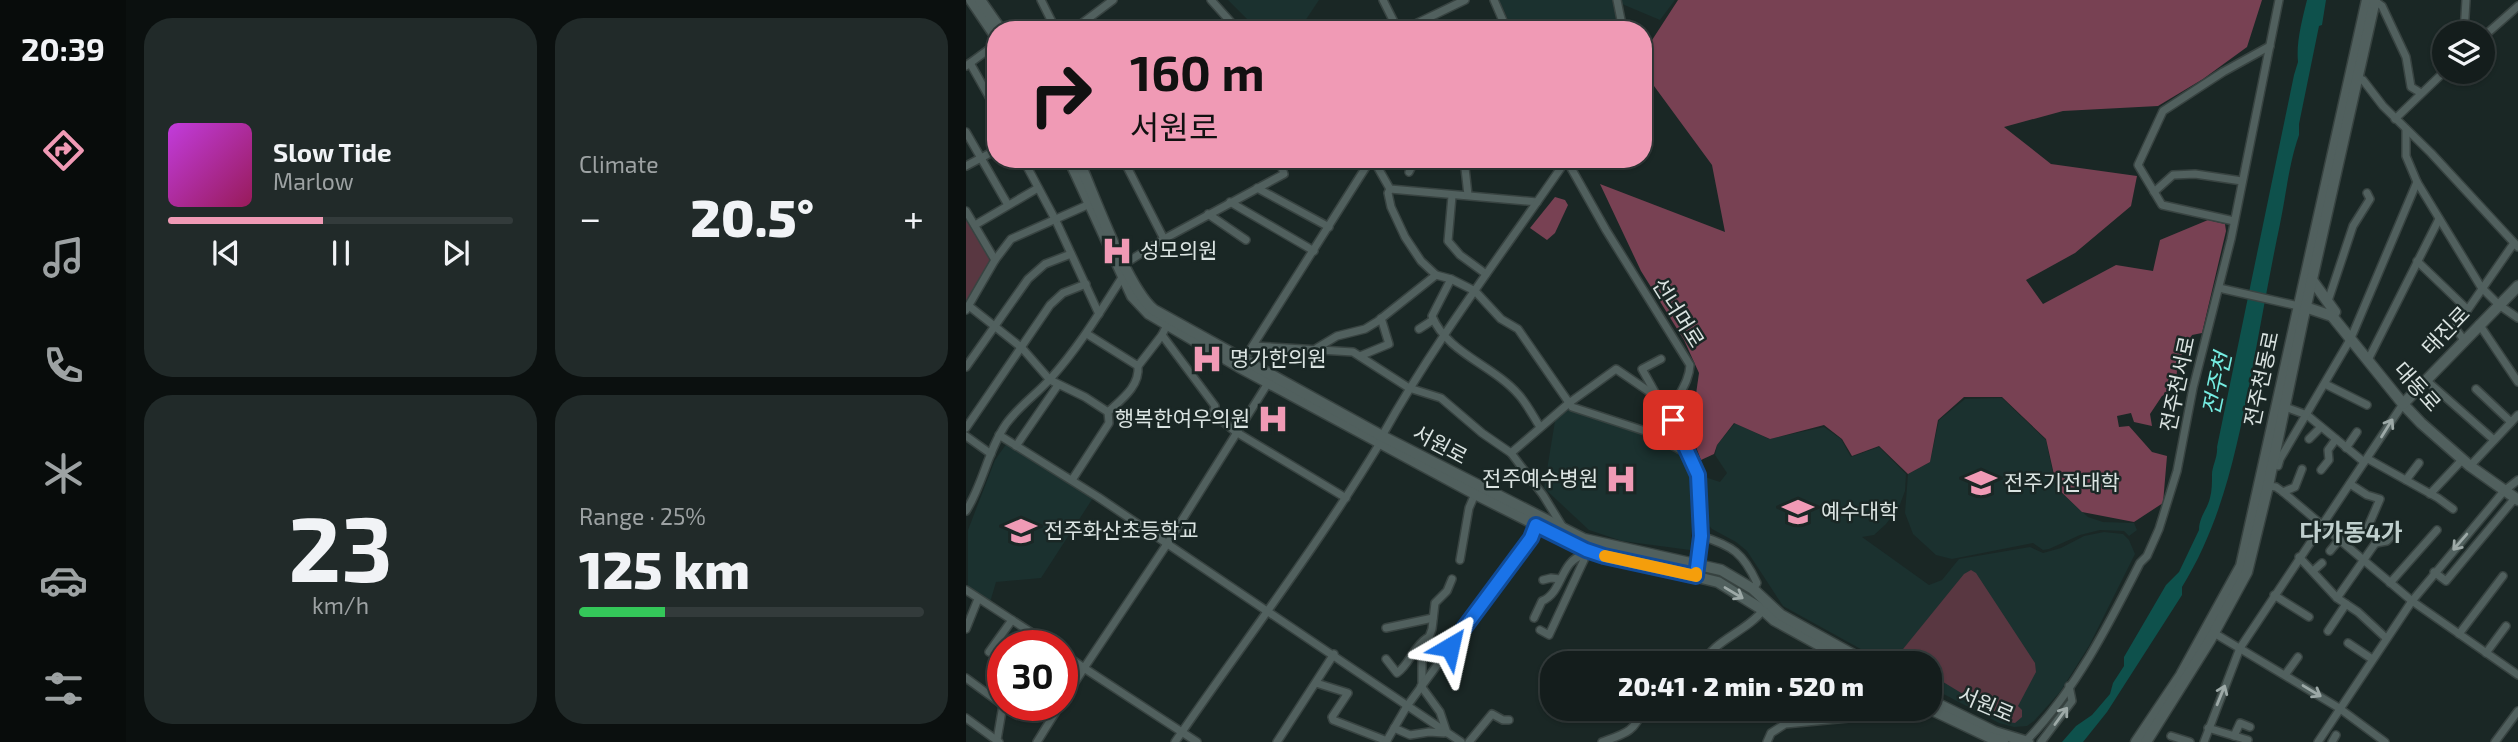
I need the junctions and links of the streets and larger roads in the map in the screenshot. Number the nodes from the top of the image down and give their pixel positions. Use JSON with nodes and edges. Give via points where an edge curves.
{"nodes":[{"id":1,"x":971,"y":0,"type":"edge"},
{"id":2,"x":980,"y":0,"type":"edge"},
{"id":3,"x":1041,"y":0,"type":"edge"},
{"id":4,"x":1211,"y":0,"type":"edge"},
{"id":5,"x":1383,"y":0,"type":"edge"},
{"id":6,"x":1465,"y":0,"type":"edge"},
{"id":7,"x":1493,"y":0,"type":"edge"},
{"id":8,"x":1617,"y":0,"type":"edge"},
{"id":9,"x":2279,"y":0,"type":"edge"},
{"id":10,"x":2372,"y":0,"type":"edge"},
{"id":11,"x":2466,"y":0,"type":"edge"},
{"id":12,"x":1110,"y":3,"type":"edge"},
{"id":13,"x":2518,"y":6,"type":"edge"},
{"id":14,"x":995,"y":21,"type":"edge"},
{"id":15,"x":1052,"y":21,"type":"edge"},
{"id":16,"x":1085,"y":21,"type":"edge"},
{"id":17,"x":1230,"y":21,"type":"edge"},
{"id":18,"x":1396,"y":21,"type":"edge"},
{"id":19,"x":1420,"y":21,"type":"edge"},
{"id":20,"x":1503,"y":21,"type":"edge"},
{"id":21,"x":1621,"y":21,"type":"edge"},
{"id":22,"x":2465,"y":21,"type":"edge"},
{"id":23,"x":987,"y":24,"type":"edge"},
{"id":24,"x":2495,"y":26,"type":"edge"},
{"id":25,"x":2270,"y":46,"type":"junction"},
{"id":26,"x":987,"y":50,"type":"edge"},
{"id":27,"x":968,"y":64,"type":"edge"},
{"id":28,"x":2353,"y":76,"type":"junction"},
{"id":29,"x":2432,"y":83,"type":"edge"},
{"id":30,"x":2421,"y":93,"type":"junction"},
{"id":31,"x":987,"y":95,"type":"edge"},
{"id":32,"x":2395,"y":119,"type":"junction"},
{"id":33,"x":2406,"y":129,"type":"junction"},
{"id":34,"x":966,"y":132,"type":"edge"},
{"id":35,"x":987,"y":155,"type":"edge"},
{"id":36,"x":981,"y":158,"type":"junction"},
{"id":37,"x":966,"y":166,"type":"edge"},
{"id":38,"x":1028,"y":168,"type":"edge"},
{"id":39,"x":1074,"y":168,"type":"edge"},
{"id":40,"x":1082,"y":168,"type":"edge"},
{"id":41,"x":1128,"y":168,"type":"edge"},
{"id":42,"x":1282,"y":168,"type":"edge"},
{"id":43,"x":1366,"y":168,"type":"edge"},
{"id":44,"x":1377,"y":168,"type":"edge"},
{"id":45,"x":1411,"y":168,"type":"edge"},
{"id":46,"x":1465,"y":168,"type":"edge"},
{"id":47,"x":1561,"y":168,"type":"edge"},
{"id":48,"x":1571,"y":168,"type":"edge"},
{"id":49,"x":1409,"y":172,"type":"dead end"},
{"id":50,"x":2242,"y":181,"type":"junction"},
{"id":51,"x":2417,"y":182,"type":"junction"},
{"id":52,"x":1038,"y":188,"type":"junction"},
{"id":53,"x":1257,"y":188,"type":"junction"},
{"id":54,"x":1390,"y":189,"type":"junction"},
{"id":55,"x":2154,"y":192,"type":"junction"},
{"id":56,"x":2367,"y":193,"type":"dead end"},
{"id":57,"x":1468,"y":195,"type":"junction"},
{"id":58,"x":1452,"y":196,"type":"junction"},
{"id":59,"x":1093,"y":202,"type":"junction"},
{"id":60,"x":1230,"y":202,"type":"junction"},
{"id":61,"x":1537,"y":202,"type":"junction"},
{"id":62,"x":1008,"y":205,"type":"junction"},
{"id":63,"x":966,"y":211,"type":"edge"},
{"id":64,"x":1208,"y":214,"type":"junction"},
{"id":65,"x":2439,"y":219,"type":"junction"},
{"id":66,"x":1056,"y":220,"type":"junction"},
{"id":67,"x":2234,"y":221,"type":"junction"},
{"id":68,"x":975,"y":225,"type":"junction"},
{"id":69,"x":1329,"y":227,"type":"junction"},
{"id":70,"x":1164,"y":239,"type":"junction"},
{"id":71,"x":1246,"y":240,"type":"dead end"},
{"id":72,"x":2516,"y":245,"type":"edge"},
{"id":73,"x":1314,"y":251,"type":"junction"},
{"id":74,"x":1072,"y":254,"type":"junction"},
{"id":75,"x":995,"y":260,"type":"junction"},
{"id":76,"x":2417,"y":261,"type":"junction"},
{"id":77,"x":1123,"y":270,"type":"junction"},
{"id":78,"x":1486,"y":274,"type":"junction"},
{"id":79,"x":1436,"y":275,"type":"junction"},
{"id":80,"x":1451,"y":279,"type":"junction"},
{"id":81,"x":2312,"y":279,"type":"junction"},
{"id":82,"x":1086,"y":284,"type":"junction"},
{"id":83,"x":2518,"y":286,"type":"edge"},
{"id":84,"x":2482,"y":287,"type":"junction"},
{"id":85,"x":2222,"y":289,"type":"junction"},
{"id":86,"x":1475,"y":291,"type":"junction"},
{"id":87,"x":2328,"y":301,"type":"junction"},
{"id":88,"x":2298,"y":305,"type":"junction"},
{"id":89,"x":2499,"y":305,"type":"junction"},
{"id":90,"x":968,"y":308,"type":"edge"},
{"id":91,"x":2467,"y":309,"type":"junction"},
{"id":92,"x":1098,"y":314,"type":"junction"},
{"id":93,"x":2332,"y":316,"type":"junction"},
{"id":94,"x":1381,"y":318,"type":"junction"},
{"id":95,"x":2518,"y":318,"type":"edge"},
{"id":96,"x":1433,"y":320,"type":"junction"},
{"id":97,"x":2479,"y":324,"type":"junction"},
{"id":98,"x":995,"y":328,"type":"junction"},
{"id":99,"x":1419,"y":329,"type":"dead end"},
{"id":100,"x":1164,"y":330,"type":"junction"},
{"id":101,"x":1087,"y":334,"type":"junction"},
{"id":102,"x":1443,"y":337,"type":"junction"},
{"id":103,"x":2351,"y":338,"type":"junction"},
{"id":104,"x":2463,"y":340,"type":"junction"},
{"id":105,"x":1254,"y":346,"type":"junction"},
{"id":106,"x":1021,"y":348,"type":"junction"},
{"id":107,"x":1316,"y":348,"type":"junction"},
{"id":108,"x":1360,"y":356,"type":"junction"},
{"id":109,"x":1661,"y":359,"type":"dead end"},
{"id":110,"x":2368,"y":360,"type":"junction"},
{"id":111,"x":1241,"y":363,"type":"junction"},
{"id":112,"x":1138,"y":366,"type":"junction"},
{"id":113,"x":966,"y":367,"type":"edge"},
{"id":114,"x":1050,"y":380,"type":"junction"},
{"id":115,"x":2426,"y":380,"type":"junction"},
{"id":116,"x":2518,"y":382,"type":"edge"},
{"id":117,"x":1268,"y":383,"type":"junction"},
{"id":118,"x":2325,"y":384,"type":"junction"},
{"id":119,"x":1058,"y":385,"type":"junction"},
{"id":120,"x":1409,"y":388,"type":"junction"},
{"id":121,"x":2476,"y":389,"type":"dead end"},
{"id":122,"x":1658,"y":397,"type":"junction"},
{"id":123,"x":1569,"y":403,"type":"junction"},
{"id":124,"x":2403,"y":404,"type":"junction"},
{"id":125,"x":2367,"y":405,"type":"dead end"},
{"id":126,"x":2285,"y":407,"type":"junction"},
{"id":127,"x":1671,"y":410,"type":"junction"},
{"id":128,"x":1108,"y":412,"type":"junction"},
{"id":129,"x":2307,"y":415,"type":"junction"},
{"id":130,"x":2518,"y":415,"type":"edge"},
{"id":131,"x":2511,"y":422,"type":"junction"},
{"id":132,"x":1540,"y":426,"type":"junction"},
{"id":133,"x":2321,"y":427,"type":"junction"},
{"id":134,"x":966,"y":428,"type":"edge"},
{"id":135,"x":1236,"y":432,"type":"junction"},
{"id":136,"x":2357,"y":432,"type":"dead end"},
{"id":137,"x":999,"y":435,"type":"junction"},
{"id":138,"x":966,"y":436,"type":"edge"},
{"id":139,"x":2309,"y":439,"type":"dead end"},
{"id":140,"x":2336,"y":439,"type":"junction"},
{"id":141,"x":1381,"y":440,"type":"junction"},
{"id":142,"x":2494,"y":440,"type":"junction"},
{"id":143,"x":1016,"y":446,"type":"junction"},
{"id":144,"x":2346,"y":449,"type":"junction"},
{"id":145,"x":1511,"y":453,"type":"junction"},
{"id":146,"x":991,"y":454,"type":"junction"},
{"id":147,"x":1690,"y":456,"type":"junction"},
{"id":148,"x":2366,"y":461,"type":"junction"},
{"id":149,"x":2419,"y":463,"type":"dead end"},
{"id":150,"x":2466,"y":463,"type":"junction"},
{"id":151,"x":2278,"y":466,"type":"dead end"},
{"id":152,"x":2302,"y":469,"type":"dead end"},
{"id":153,"x":2321,"y":470,"type":"dead end"},
{"id":154,"x":1072,"y":480,"type":"junction"},
{"id":155,"x":2406,"y":480,"type":"junction"},
{"id":156,"x":2518,"y":480,"type":"edge"},
{"id":157,"x":2350,"y":484,"type":"junction"},
{"id":158,"x":2268,"y":486,"type":"junction"},
{"id":159,"x":2504,"y":491,"type":"junction"},
{"id":160,"x":2283,"y":492,"type":"junction"},
{"id":161,"x":1475,"y":494,"type":"junction"},
{"id":162,"x":2430,"y":494,"type":"junction"},
{"id":163,"x":1543,"y":495,"type":"junction"},
{"id":164,"x":1346,"y":498,"type":"junction"},
{"id":165,"x":2517,"y":499,"type":"edge"},
{"id":166,"x":2453,"y":509,"type":"dead end"},
{"id":167,"x":966,"y":511,"type":"edge"},
{"id":168,"x":1538,"y":521,"type":"junction"},
{"id":169,"x":2321,"y":525,"type":"junction"},
{"id":170,"x":2397,"y":530,"type":"dead end"},
{"id":171,"x":2437,"y":530,"type":"dead end"},
{"id":172,"x":1563,"y":533,"type":"junction"},
{"id":173,"x":1701,"y":536,"type":"junction"},
{"id":174,"x":2339,"y":540,"type":"junction"},
{"id":175,"x":2376,"y":542,"type":"junction"},
{"id":176,"x":1167,"y":544,"type":"junction"},
{"id":177,"x":1586,"y":548,"type":"junction"},
{"id":178,"x":2330,"y":551,"type":"dead end"},
{"id":179,"x":2299,"y":557,"type":"junction"},
{"id":180,"x":1460,"y":560,"type":"dead end"},
{"id":181,"x":2364,"y":562,"type":"junction"},
{"id":182,"x":1698,"y":563,"type":"junction"},
{"id":183,"x":2322,"y":563,"type":"dead end"},
{"id":184,"x":2313,"y":571,"type":"junction"},
{"id":185,"x":2434,"y":572,"type":"junction"},
{"id":186,"x":1696,"y":576,"type":"junction"},
{"id":187,"x":2503,"y":576,"type":"dead end"},
{"id":188,"x":1452,"y":579,"type":"dead end"},
{"id":189,"x":1560,"y":579,"type":"junction"},
{"id":190,"x":1543,"y":580,"type":"dead end"},
{"id":191,"x":2390,"y":583,"type":"junction"},
{"id":192,"x":1753,"y":589,"type":"junction"},
{"id":193,"x":966,"y":590,"type":"edge"},
{"id":194,"x":2274,"y":595,"type":"junction"},
{"id":195,"x":978,"y":598,"type":"junction"},
{"id":196,"x":2337,"y":598,"type":"junction"},
{"id":197,"x":2412,"y":601,"type":"junction"},
{"id":198,"x":2346,"y":604,"type":"junction"},
{"id":199,"x":1266,"y":610,"type":"junction"},
{"id":200,"x":1763,"y":610,"type":"junction"},
{"id":201,"x":2309,"y":617,"type":"dead end"},
{"id":202,"x":1433,"y":618,"type":"junction"},
{"id":203,"x":1534,"y":618,"type":"dead end"},
{"id":204,"x":1012,"y":620,"type":"junction"},
{"id":205,"x":2506,"y":626,"type":"dead end"},
{"id":206,"x":1386,"y":628,"type":"dead end"},
{"id":207,"x":966,"y":629,"type":"edge"},
{"id":208,"x":1005,"y":630,"type":"edge"},
{"id":209,"x":1028,"y":630,"type":"edge"},
{"id":210,"x":1540,"y":630,"type":"dead end"},
{"id":211,"x":2328,"y":631,"type":"dead end"},
{"id":212,"x":2214,"y":633,"type":"junction"},
{"id":213,"x":2459,"y":634,"type":"junction"},
{"id":214,"x":1428,"y":638,"type":"junction"},
{"id":215,"x":2386,"y":638,"type":"junction"},
{"id":216,"x":2347,"y":643,"type":"dead end"},
{"id":217,"x":2240,"y":648,"type":"junction"},
{"id":218,"x":1711,"y":651,"type":"edge"},
{"id":219,"x":1830,"y":651,"type":"edge"},
{"id":220,"x":1846,"y":651,"type":"edge"},
{"id":221,"x":2486,"y":653,"type":"junction"},
{"id":222,"x":1334,"y":654,"type":"junction"},
{"id":223,"x":2298,"y":657,"type":"dead end"},
{"id":224,"x":1386,"y":659,"type":"dead end"},
{"id":225,"x":2372,"y":659,"type":"junction"},
{"id":226,"x":1078,"y":664,"type":"edge"},
{"id":227,"x":1084,"y":668,"type":"junction"},
{"id":228,"x":2285,"y":675,"type":"junction"},
{"id":229,"x":2518,"y":675,"type":"edge"},
{"id":230,"x":1078,"y":677,"type":"edge"},
{"id":231,"x":966,"y":678,"type":"edge"},
{"id":232,"x":1315,"y":683,"type":"junction"},
{"id":233,"x":1422,"y":686,"type":"junction"},
{"id":234,"x":2070,"y":686,"type":"junction"},
{"id":235,"x":987,"y":693,"type":"edge"},
{"id":236,"x":1407,"y":706,"type":"junction"},
{"id":237,"x":1942,"y":706,"type":"edge"},
{"id":238,"x":2339,"y":708,"type":"junction"},
{"id":239,"x":2518,"y":711,"type":"edge"},
{"id":240,"x":1942,"y":714,"type":"edge"},
{"id":241,"x":966,"y":718,"type":"edge"},
{"id":242,"x":1509,"y":720,"type":"dead end"},
{"id":243,"x":1001,"y":721,"type":"edge"},
{"id":244,"x":1050,"y":721,"type":"edge"},
{"id":245,"x":1639,"y":721,"type":"edge"},
{"id":246,"x":1809,"y":721,"type":"edge"},
{"id":247,"x":2250,"y":727,"type":"dead end"},
{"id":248,"x":1394,"y":728,"type":"junction"},
{"id":249,"x":2208,"y":728,"type":"junction"},
{"id":250,"x":1182,"y":731,"type":"junction"},
{"id":251,"x":1447,"y":733,"type":"junction"},
{"id":252,"x":2171,"y":736,"type":"dead end"},
{"id":253,"x":2234,"y":736,"type":"junction"},
{"id":254,"x":2248,"y":740,"type":"dead end"},
{"id":255,"x":998,"y":741,"type":"edge"},
{"id":256,"x":1386,"y":741,"type":"edge"},
{"id":257,"x":2001,"y":741,"type":"edge"},
{"id":258,"x":2027,"y":741,"type":"edge"},
{"id":259,"x":1037,"y":742,"type":"edge"},
{"id":260,"x":1175,"y":742,"type":"edge"},
{"id":261,"x":1197,"y":742,"type":"edge"},
{"id":262,"x":1277,"y":742,"type":"edge"},
{"id":263,"x":1461,"y":742,"type":"edge"},
{"id":264,"x":1469,"y":742,"type":"edge"},
{"id":265,"x":1602,"y":742,"type":"edge"},
{"id":266,"x":1767,"y":742,"type":"edge"},
{"id":267,"x":2041,"y":742,"type":"edge"},
{"id":268,"x":2136,"y":742,"type":"edge"},
{"id":269,"x":2146,"y":742,"type":"edge"},
{"id":270,"x":2190,"y":742,"type":"edge"},
{"id":271,"x":2204,"y":742,"type":"edge"},
{"id":272,"x":2318,"y":742,"type":"edge"},
{"id":273,"x":2385,"y":742,"type":"edge"},
{"id":274,"x":2495,"y":742,"type":"edge"}],
"edges":[{"from":1,"to":23,"type":"street"},
{"from":2,"to":14,"type":"street"},
{"from":3,"to":15,"type":"street"},
{"from":4,"to":17,"type":"street"},
{"from":5,"to":18,"type":"street"},
{"from":6,"to":19,"type":"street"},
{"from":7,"to":20,"type":"street"},
{"from":8,"to":21,"type":"street"},
{"from":9,"to":25,"type":"street","name":"전주천서로"},
{"from":10,"to":28,"type":"street","name":"전주천동로"},
{"from":10,"to":30,"type":"street","via":[[2382,6],[2406,57],[2411,88]]},
{"from":11,"to":22,"type":"street"},
{"from":12,"to":16,"type":"street"},
{"from":13,"to":24,"type":"street"},
{"from":25,"to":50,"type":"street","name":"전주천서로"},
{"from":25,"to":55,"type":"street","via":[[2163,111],[2138,164]]},
{"from":26,"to":27,"type":"street"},
{"from":27,"to":31,"type":"street"},
{"from":28,"to":32,"type":"street"},
{"from":28,"to":81,"type":"street","name":"전주천동로"},
{"from":28,"to":88,"type":"street","name":"전주천동로"},
{"from":29,"to":30,"type":"street"},
{"from":30,"to":32,"type":"street"},
{"from":32,"to":33,"type":"street"},
{"from":33,"to":51,"type":"street","via":[[2406,156]]},
{"from":33,"to":72,"type":"street"},
{"from":34,"to":36,"type":"street"},
{"from":35,"to":36,"type":"street"},
{"from":36,"to":37,"type":"street"},
{"from":36,"to":62,"type":"street"},
{"from":38,"to":52,"type":"street"},
{"from":39,"to":59,"type":"street","name":"서원로"},
{"from":40,"to":59,"type":"street","name":"서원로"},
{"from":41,"to":70,"type":"street"},
{"from":42,"to":53,"type":"street","via":[[1284,174]]},
{"from":43,"to":69,"type":"street"},
{"from":44,"to":54,"type":"street"},
{"from":45,"to":49,"type":"street"},
{"from":46,"to":57,"type":"street"},
{"from":47,"to":61,"type":"street"},
{"from":48,"to":127,"type":"street","name":"선너머로","via":[[1690,365],[1688,380]]},
{"from":50,"to":55,"type":"street","via":[[2173,175]]},
{"from":50,"to":67,"type":"street","name":"전주천서로"},
{"from":51,"to":65,"type":"street"},
{"from":51,"to":103,"type":"street"},
{"from":52,"to":62,"type":"street"},
{"from":52,"to":66,"type":"street"},
{"from":53,"to":60,"type":"street"},
{"from":53,"to":69,"type":"street"},
{"from":54,"to":58,"type":"street"},
{"from":54,"to":79,"type":"street","via":[[1391,207],[1413,252]]},
{"from":55,"to":67,"type":"street","via":[[2162,205]]},
{"from":56,"to":87,"type":"street","via":[[2370,199],[2353,226]]},
{"from":57,"to":58,"type":"street"},
{"from":57,"to":61,"type":"street"},
{"from":58,"to":78,"type":"street","via":[[1448,241]]},
{"from":59,"to":66,"type":"street"},
{"from":59,"to":77,"type":"street","name":"서원로"},
{"from":60,"to":64,"type":"street"},
{"from":60,"to":73,"type":"street"},
{"from":61,"to":78,"type":"street"},
{"from":62,"to":68,"type":"street"},
{"from":63,"to":68,"type":"street"},
{"from":64,"to":70,"type":"street"},
{"from":64,"to":71,"type":"street"},
{"from":65,"to":76,"type":"street"},
{"from":65,"to":84,"type":"street"},
{"from":66,"to":74,"type":"street"},
{"from":66,"to":75,"type":"street","via":[[1011,239]]},
{"from":67,"to":85,"type":"street","name":"전주천서로"},
{"from":68,"to":75,"type":"street"},
{"from":69,"to":73,"type":"street"},
{"from":70,"to":77,"type":"street"},
{"from":72,"to":84,"type":"street"},
{"from":73,"to":105,"type":"street"},
{"from":74,"to":82,"type":"street"},
{"from":74,"to":98,"type":"street","via":[[1045,264],[1028,279]]},
{"from":75,"to":90,"type":"street"},
{"from":76,"to":91,"type":"street","name":"태진로"},
{"from":76,"to":110,"type":"street"},
{"from":77,"to":92,"type":"street"},
{"from":77,"to":100,"type":"street","name":"서원로","via":[[1139,304]]},
{"from":77,"to":111,"type":"street","name":"서원로","via":[[1154,310]]},
{"from":78,"to":86,"type":"street"},
{"from":79,"to":80,"type":"street"},
{"from":79,"to":94,"type":"street"},
{"from":80,"to":86,"type":"street"},
{"from":80,"to":96,"type":"street"},
{"from":81,"to":87,"type":"street"},
{"from":81,"to":88,"type":"street","name":"전주천동로"},
{"from":82,"to":92,"type":"street"},
{"from":82,"to":106,"type":"street","via":[[1063,293],[1050,305]]},
{"from":83,"to":89,"type":"street","name":"태진로"},
{"from":84,"to":89,"type":"street"},
{"from":84,"to":91,"type":"street"},
{"from":85,"to":88,"type":"street"},
{"from":85,"to":234,"type":"street","name":"전주천서로","via":[[2160,529]]},
{"from":86,"to":102,"type":"street"},
{"from":86,"to":123,"type":"street","via":[[1501,319],[1518,329]]},
{"from":87,"to":93,"type":"street","via":[[2335,312]]},
{"from":88,"to":93,"type":"street"},
{"from":88,"to":126,"type":"street","name":"전주천동로"},
{"from":88,"to":268,"type":"street","name":"전주천동로","via":[[2241,566],[2181,675]]},
{"from":89,"to":95,"type":"street"},
{"from":89,"to":97,"type":"street","name":"태진로"},
{"from":90,"to":98,"type":"street"},
{"from":91,"to":104,"type":"street","via":[[2455,328]]},
{"from":92,"to":101,"type":"street"},
{"from":93,"to":103,"type":"street","name":"대동로"},
{"from":94,"to":107,"type":"street"},
{"from":94,"to":108,"type":"street","via":[[1389,344]]},
{"from":96,"to":99,"type":"street"},
{"from":96,"to":102,"type":"street"},
{"from":97,"to":104,"type":"street","name":"태진로"},
{"from":97,"to":116,"type":"street"},
{"from":98,"to":106,"type":"street"},
{"from":98,"to":113,"type":"street"},
{"from":100,"to":111,"type":"street","name":"서원로"},
{"from":100,"to":112,"type":"street"},
{"from":100,"to":135,"type":"street","via":[[1215,406],[1213,414]]},
{"from":101,"to":112,"type":"street"},
{"from":101,"to":114,"type":"street"},
{"from":102,"to":120,"type":"street"},
{"from":102,"to":132,"type":"street","via":[[1519,394]]},
{"from":103,"to":110,"type":"street","name":"대동로"},
{"from":103,"to":118,"type":"street"},
{"from":104,"to":115,"type":"street","name":"태진로"},
{"from":105,"to":107,"type":"street"},
{"from":105,"to":111,"type":"street"},
{"from":106,"to":114,"type":"street"},
{"from":106,"to":134,"type":"street"},
{"from":107,"to":108,"type":"street"},
{"from":108,"to":120,"type":"street"},
{"from":109,"to":122,"type":"street","via":[[1642,369]]},
{"from":110,"to":124,"type":"street","name":"대동로"},
{"from":111,"to":117,"type":"street","name":"서원로"},
{"from":111,"to":141,"type":"street","name":"서원로"},
{"from":112,"to":128,"type":"street","via":[[1135,384]]},
{"from":114,"to":119,"type":"street"},
{"from":114,"to":137,"type":"street"},
{"from":115,"to":124,"type":"street","name":"태진로"},
{"from":115,"to":142,"type":"street"},
{"from":117,"to":135,"type":"street"},
{"from":117,"to":141,"type":"street","name":"서원로"},
{"from":118,"to":125,"type":"street"},
{"from":118,"to":129,"type":"street"},
{"from":119,"to":128,"type":"street"},
{"from":119,"to":143,"type":"street"},
{"from":120,"to":141,"type":"street"},
{"from":120,"to":145,"type":"street","via":[[1441,398]]},
{"from":121,"to":131,"type":"street"},
{"from":122,"to":123,"type":"street","via":[[1616,369]]},
{"from":122,"to":127,"type":"street"},
{"from":123,"to":132,"type":"street"},
{"from":123,"to":147,"type":"street","via":[[1648,432]]},
{"from":148,"to":124,"type":"street","one_way":true},
{"from":124,"to":150,"type":"street","name":"대동로"},
{"from":126,"to":129,"type":"street"},
{"from":126,"to":158,"type":"street","name":"전주천동로"},
{"from":127,"to":147,"type":"street"},
{"from":128,"to":154,"type":"street","via":[[1108,423]]},
{"from":129,"to":133,"type":"street"},
{"from":129,"to":151,"type":"street"},
{"from":130,"to":131,"type":"street"},
{"from":131,"to":142,"type":"street"},
{"from":132,"to":145,"type":"street"},
{"from":133,"to":139,"type":"street"},
{"from":133,"to":140,"type":"street"},
{"from":135,"to":164,"type":"street"},
{"from":135,"to":176,"type":"street"},
{"from":136,"to":144,"type":"street"},
{"from":137,"to":143,"type":"street"},
{"from":137,"to":146,"type":"street"},
{"from":138,"to":146,"type":"street"},
{"from":140,"to":144,"type":"street"},
{"from":140,"to":153,"type":"street"},
{"from":141,"to":161,"type":"street","name":"서원로"},
{"from":141,"to":164,"type":"street"},
{"from":141,"to":168,"type":"street","name":"서원로"},
{"from":142,"to":150,"type":"street"},
{"from":143,"to":154,"type":"street"},
{"from":144,"to":148,"type":"street"},
{"from":145,"to":163,"type":"street"},
{"from":146,"to":167,"type":"street"},
{"from":147,"to":173,"type":"street","via":[[1698,475]]},
{"from":148,"to":155,"type":"street"},
{"from":148,"to":157,"type":"street"},
{"from":149,"to":155,"type":"street"},
{"from":150,"to":159,"type":"street","name":"대동로"},
{"from":150,"to":162,"type":"street"},
{"from":152,"to":160,"type":"street","via":[[2295,487]]},
{"from":154,"to":176,"type":"street"},
{"from":155,"to":162,"type":"street"},
{"from":156,"to":159,"type":"street"},
{"from":157,"to":169,"type":"street"},
{"from":157,"to":175,"type":"street","via":[[2380,499],[2367,529],[2379,538]]},
{"from":158,"to":160,"type":"street"},
{"from":158,"to":212,"type":"street","name":"전주천동로","via":[[2247,572]]},
{"from":159,"to":165,"type":"street","name":"대동로"},
{"from":159,"to":185,"type":"street","one_way":true},
{"from":160,"to":169,"type":"street"},
{"from":161,"to":168,"type":"street","name":"서원로"},
{"from":161,"to":180,"type":"street"},
{"from":162,"to":166,"type":"street"},
{"from":163,"to":168,"type":"street"},
{"from":163,"to":172,"type":"street"},
{"from":164,"to":199,"type":"street"},
{"from":165,"to":185,"type":"street","via":[[2446,581]]},
{"from":168,"to":172,"type":"street","name":"서원로"},
{"from":168,"to":233,"type":"street","via":[[1531,538]]},
{"from":169,"to":174,"type":"street"},
{"from":169,"to":179,"type":"street"},
{"from":170,"to":175,"type":"street","via":[[2387,541]]},
{"from":171,"to":191,"type":"street"},
{"from":172,"to":177,"type":"street","name":"서원로"},
{"from":173,"to":182,"type":"street"},
{"from":173,"to":192,"type":"street","via":[[1747,561],[1757,583]]},
{"from":174,"to":178,"type":"street"},
{"from":174,"to":181,"type":"street"},
{"from":175,"to":181,"type":"street"},
{"from":176,"to":199,"type":"street"},
{"from":176,"to":227,"type":"street"},
{"from":177,"to":182,"type":"street","name":"서원로"},
{"from":177,"to":186,"type":"street","name":"서원로"},
{"from":177,"to":189,"type":"street"},
{"from":177,"to":210,"type":"street","via":[[1549,635]]},
{"from":179,"to":184,"type":"street"},
{"from":179,"to":194,"type":"street"},
{"from":181,"to":191,"type":"street"},
{"from":181,"to":196,"type":"street"},
{"from":182,"to":186,"type":"street"},
{"from":182,"to":192,"type":"street","name":"서원로","via":[[1721,570]]},
{"from":183,"to":184,"type":"street"},
{"from":184,"to":196,"type":"street"},
{"from":185,"to":197,"type":"street"},
{"from":186,"to":200,"type":"street","name":"서원로","one_way":true,"via":[[1718,582]]},
{"from":187,"to":213,"type":"street"},
{"from":188,"to":202,"type":"street","via":[[1435,603]]},
{"from":189,"to":190,"type":"street"},
{"from":189,"to":203,"type":"street"},
{"from":191,"to":197,"type":"street"},
{"from":192,"to":220,"type":"street","name":"서원로","via":[[1781,615]]},
{"from":193,"to":195,"type":"street"},
{"from":194,"to":201,"type":"street"},
{"from":194,"to":217,"type":"street"},
{"from":195,"to":204,"type":"street"},
{"from":195,"to":207,"type":"street"},
{"from":196,"to":198,"type":"street"},
{"from":197,"to":213,"type":"street"},
{"from":197,"to":215,"type":"street"},
{"from":198,"to":211,"type":"street"},
{"from":198,"to":215,"type":"street"},
{"from":199,"to":222,"type":"street"},
{"from":199,"to":250,"type":"street"},
{"from":200,"to":218,"type":"street","via":[[1756,621]]},
{"from":200,"to":219,"type":"street","name":"서원로"},
{"from":202,"to":206,"type":"street"},
{"from":202,"to":214,"type":"street"},
{"from":204,"to":208,"type":"street"},
{"from":204,"to":209,"type":"street"},
{"from":205,"to":221,"type":"street"},
{"from":212,"to":217,"type":"street"},
{"from":212,"to":269,"type":"street","name":"전주천동로"},
{"from":213,"to":221,"type":"street"},
{"from":214,"to":224,"type":"street","via":[[1397,673]]},
{"from":214,"to":233,"type":"street","via":[[1422,656]]},
{"from":215,"to":225,"type":"street"},
{"from":216,"to":225,"type":"street"},
{"from":217,"to":228,"type":"street"},
{"from":249,"to":217,"type":"street","one_way":true},
{"from":221,"to":229,"type":"street"},
{"from":222,"to":232,"type":"street"},
{"from":222,"to":236,"type":"street"},
{"from":223,"to":228,"type":"street"},
{"from":225,"to":238,"type":"street"},
{"from":226,"to":227,"type":"street"},
{"from":227,"to":230,"type":"street"},
{"from":227,"to":250,"type":"street"},
{"from":228,"to":238,"type":"street","one_way":true},
{"from":231,"to":235,"type":"street"},
{"from":232,"to":256,"type":"street","via":[[1348,692],[1333,720]]},
{"from":232,"to":262,"type":"street"},
{"from":233,"to":236,"type":"street"},
{"from":233,"to":251,"type":"street","via":[[1440,712]]},
{"from":234,"to":258,"type":"street","name":"전주천서로"},
{"from":267,"to":234,"type":"street","one_way":true,"via":[[2071,701]]},
{"from":236,"to":248,"type":"street"},
{"from":236,"to":251,"type":"street"},
{"from":237,"to":258,"type":"street","name":"서원로","via":[[1995,732]]},
{"from":238,"to":272,"type":"street"},
{"from":238,"to":273,"type":"street"},
{"from":239,"to":274,"type":"street"},
{"from":240,"to":257,"type":"street","name":"서원로"},
{"from":241,"to":255,"type":"street"},
{"from":242,"to":264,"type":"street","via":[[1492,714]]},
{"from":243,"to":255,"type":"street"},
{"from":244,"to":259,"type":"street"},
{"from":245,"to":265,"type":"street","via":[[1627,733]]},
{"from":246,"to":266,"type":"street","via":[[1785,723]]},
{"from":247,"to":253,"type":"street","via":[[2240,723]]},
{"from":248,"to":251,"type":"street","via":[[1410,735]]},
{"from":248,"to":256,"type":"street"},
{"from":249,"to":253,"type":"street"},
{"from":249,"to":271,"type":"street"},
{"from":250,"to":260,"type":"street"},
{"from":250,"to":261,"type":"street"},
{"from":251,"to":263,"type":"street"},
{"from":252,"to":270,"type":"street"},
{"from":253,"to":254,"type":"street"}]}
